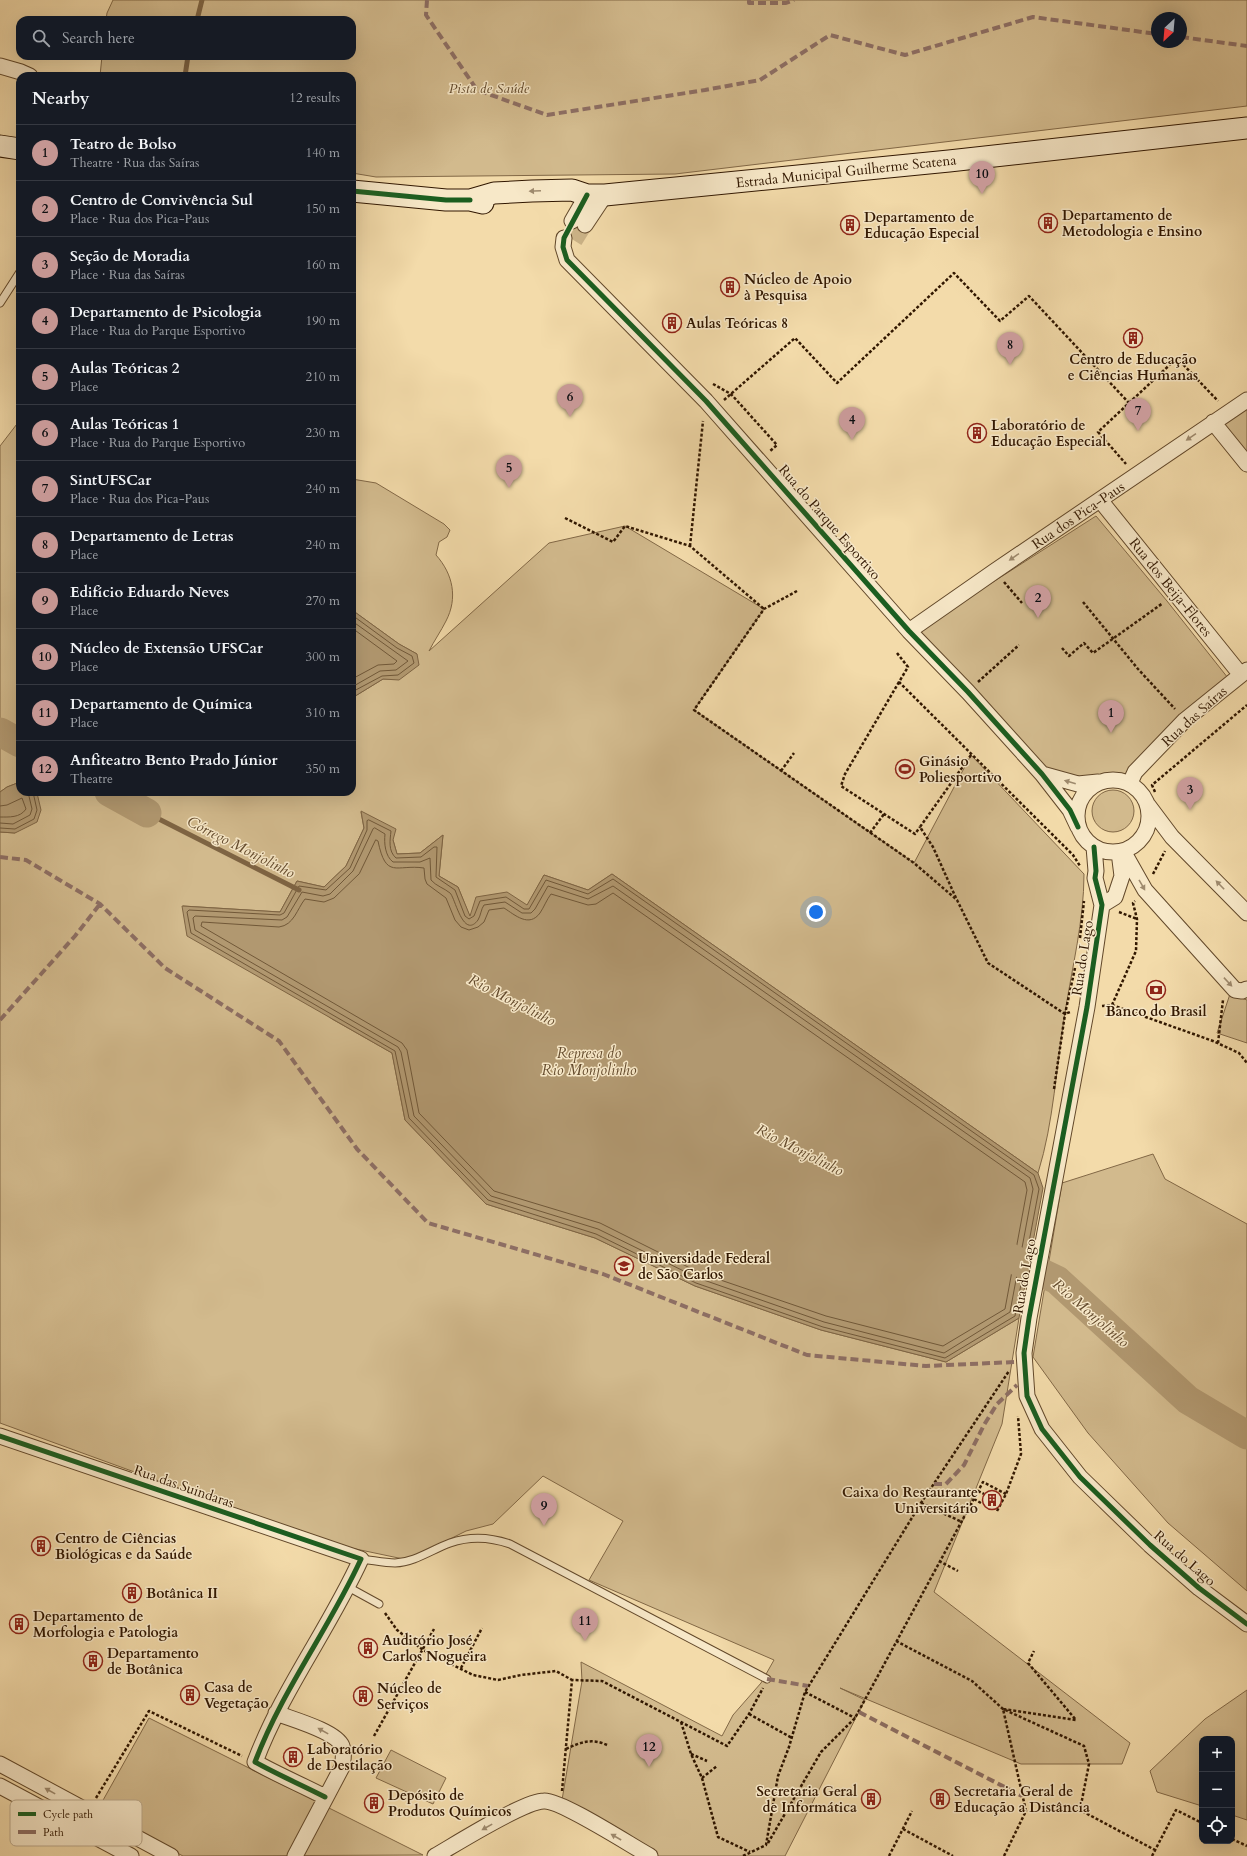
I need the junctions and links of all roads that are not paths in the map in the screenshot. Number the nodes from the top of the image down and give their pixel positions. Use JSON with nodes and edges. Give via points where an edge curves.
{"nodes":[{"id":1,"x":0,"y":66,"type":"edge"},
{"id":2,"x":21,"y":72,"type":"edge"},
{"id":3,"x":1247,"y":128,"type":"edge"},
{"id":4,"x":0,"y":146,"type":"edge"},
{"id":5,"x":16,"y":148,"type":"edge"},
{"id":6,"x":356,"y":191,"type":"edge"},
{"id":7,"x":596,"y":195,"type":"junction"},
{"id":8,"x":578,"y":223,"type":"tunnel mouth"},
{"id":9,"x":570,"y":239,"type":"tunnel mouth"},
{"id":10,"x":16,"y":278,"type":"edge"},
{"id":11,"x":0,"y":303,"type":"edge"},
{"id":12,"x":1247,"y":400,"type":"edge"},
{"id":13,"x":1214,"y":422,"type":"junction"},
{"id":14,"x":1247,"y":464,"type":"edge"},
{"id":15,"x":1100,"y":500,"type":"junction"},
{"id":16,"x":909,"y":631,"type":"junction"},
{"id":17,"x":1244,"y":673,"type":"edge"},
{"id":18,"x":1042,"y":774,"type":"junction"},
{"id":19,"x":1099,"y":782,"type":"junction"},
{"id":20,"x":1130,"y":783,"type":"junction"},
{"id":21,"x":1152,"y":801,"type":"junction"},
{"id":22,"x":1078,"y":826,"type":"junction"},
{"id":23,"x":1094,"y":847,"type":"junction"},
{"id":24,"x":1121,"y":851,"type":"junction"},
{"id":25,"x":1102,"y":905,"type":"junction"},
{"id":26,"x":1247,"y":913,"type":"edge"},
{"id":27,"x":1247,"y":989,"type":"edge"},
{"id":28,"x":0,"y":1436,"type":"edge"},
{"id":29,"x":361,"y":1559,"type":"junction"},
{"id":30,"x":348,"y":1587,"type":"junction"},
{"id":31,"x":379,"y":1604,"type":"road end"},
{"id":32,"x":1247,"y":1624,"type":"edge"},
{"id":33,"x":768,"y":1679,"type":"road end"},
{"id":34,"x":276,"y":1713,"type":"junction"},
{"id":35,"x":0,"y":1764,"type":"edge"},
{"id":36,"x":0,"y":1786,"type":"edge"},
{"id":37,"x":325,"y":1797,"type":"junction"},
{"id":38,"x":26,"y":1800,"type":"edge"},
{"id":39,"x":66,"y":1800,"type":"edge"},
{"id":40,"x":142,"y":1841,"type":"edge"},
{"id":41,"x":112,"y":1846,"type":"edge"},
{"id":42,"x":131,"y":1856,"type":"edge"},
{"id":43,"x":171,"y":1856,"type":"edge"},
{"id":44,"x":295,"y":1856,"type":"edge"},
{"id":45,"x":435,"y":1856,"type":"edge"},
{"id":46,"x":650,"y":1856,"type":"edge"}],
"edges":[{"from":1,"to":2,"type":"street"},
{"from":3,"to":7,"type":"main road","name":"Estrada Municipal Guilherme Scatena","via":[[949,161]]},
{"from":4,"to":5,"type":"main road"},
{"from":6,"to":7,"type":"main road","name":"Estrada Municipal Guilherme Scatena","via":[[446,200],[470,200],[494,193],[532,191],[572,190]]},
{"from":7,"to":8,"type":"street"},
{"from":9,"to":16,"type":"street","name":"Rua do Parque Esportivo","via":[[567,260],[710,406]]},
{"from":10,"to":11,"type":"lane"},
{"from":12,"to":13,"type":"street","name":"Rua dos Pica-Paus"},
{"from":13,"to":14,"type":"street"},
{"from":13,"to":15,"type":"street","name":"Rua dos Pica-Paus","one_way":true},
{"from":15,"to":16,"type":"street","name":"Rua dos Pica-Paus","one_way":true},
{"from":15,"to":17,"type":"street","name":"Rua dos Beija-Flores"},
{"from":16,"to":18,"type":"street","name":"Rua do Parque Esportivo"},
{"from":17,"to":20,"type":"street","name":"Rua das Saíras","via":[[1185,720],[1135,772]]},
{"from":19,"to":18,"type":"street","one_way":true,"via":[[1078,784]]},
{"from":18,"to":22,"type":"street","name":"Rua do Parque Esportivo","via":[[1070,810]]},
{"from":19,"to":20,"type":"street","via":[[1109,779]]},
{"from":19,"to":22,"type":"street","via":[[1089,787],[1082,795],[1077,811]]},
{"from":20,"to":21,"type":"street"},
{"from":21,"to":24,"type":"street","via":[[1145,833],[1139,841]]},
{"from":26,"to":21,"type":"street","one_way":true,"via":[[1172,837]]},
{"from":22,"to":23,"type":"street","via":[[1083,836]]},
{"from":23,"to":24,"type":"street","via":[[1106,852]]},
{"from":23,"to":25,"type":"street","name":"Rua do Lago","via":[[1095,878]]},
{"from":24,"to":25,"type":"street","via":[[1122,876],[1115,897]]},
{"from":24,"to":27,"type":"street","one_way":true,"via":[[1145,890],[1235,990]]},
{"from":25,"to":32,"type":"street","name":"Rua do Lago","via":[[1087,1007],[1029,1318],[1024,1354],[1027,1396],[1042,1430],[1080,1477],[1150,1545],[1199,1588]]},
{"from":28,"to":29,"type":"street","name":"Rua das Suindaras"},
{"from":29,"to":30,"type":"street"},
{"from":29,"to":33,"type":"lane","via":[[395,1563],[420,1557],[467,1539],[494,1538]]},
{"from":30,"to":31,"type":"lane"},
{"from":30,"to":34,"type":"street"},
{"from":37,"to":34,"type":"street","one_way":true,"via":[[342,1767],[342,1744],[323,1730]]},
{"from":34,"to":37,"type":"street","via":[[255,1762]]},
{"from":39,"to":35,"type":"street","one_way":true},
{"from":36,"to":38,"type":"street"},
{"from":37,"to":44,"type":"street"},
{"from":43,"to":40,"type":"street","one_way":true},
{"from":41,"to":42,"type":"street"},
{"from":46,"to":45,"type":"street","one_way":true,"via":[[561,1806],[544,1801],[526,1805]]}]}
